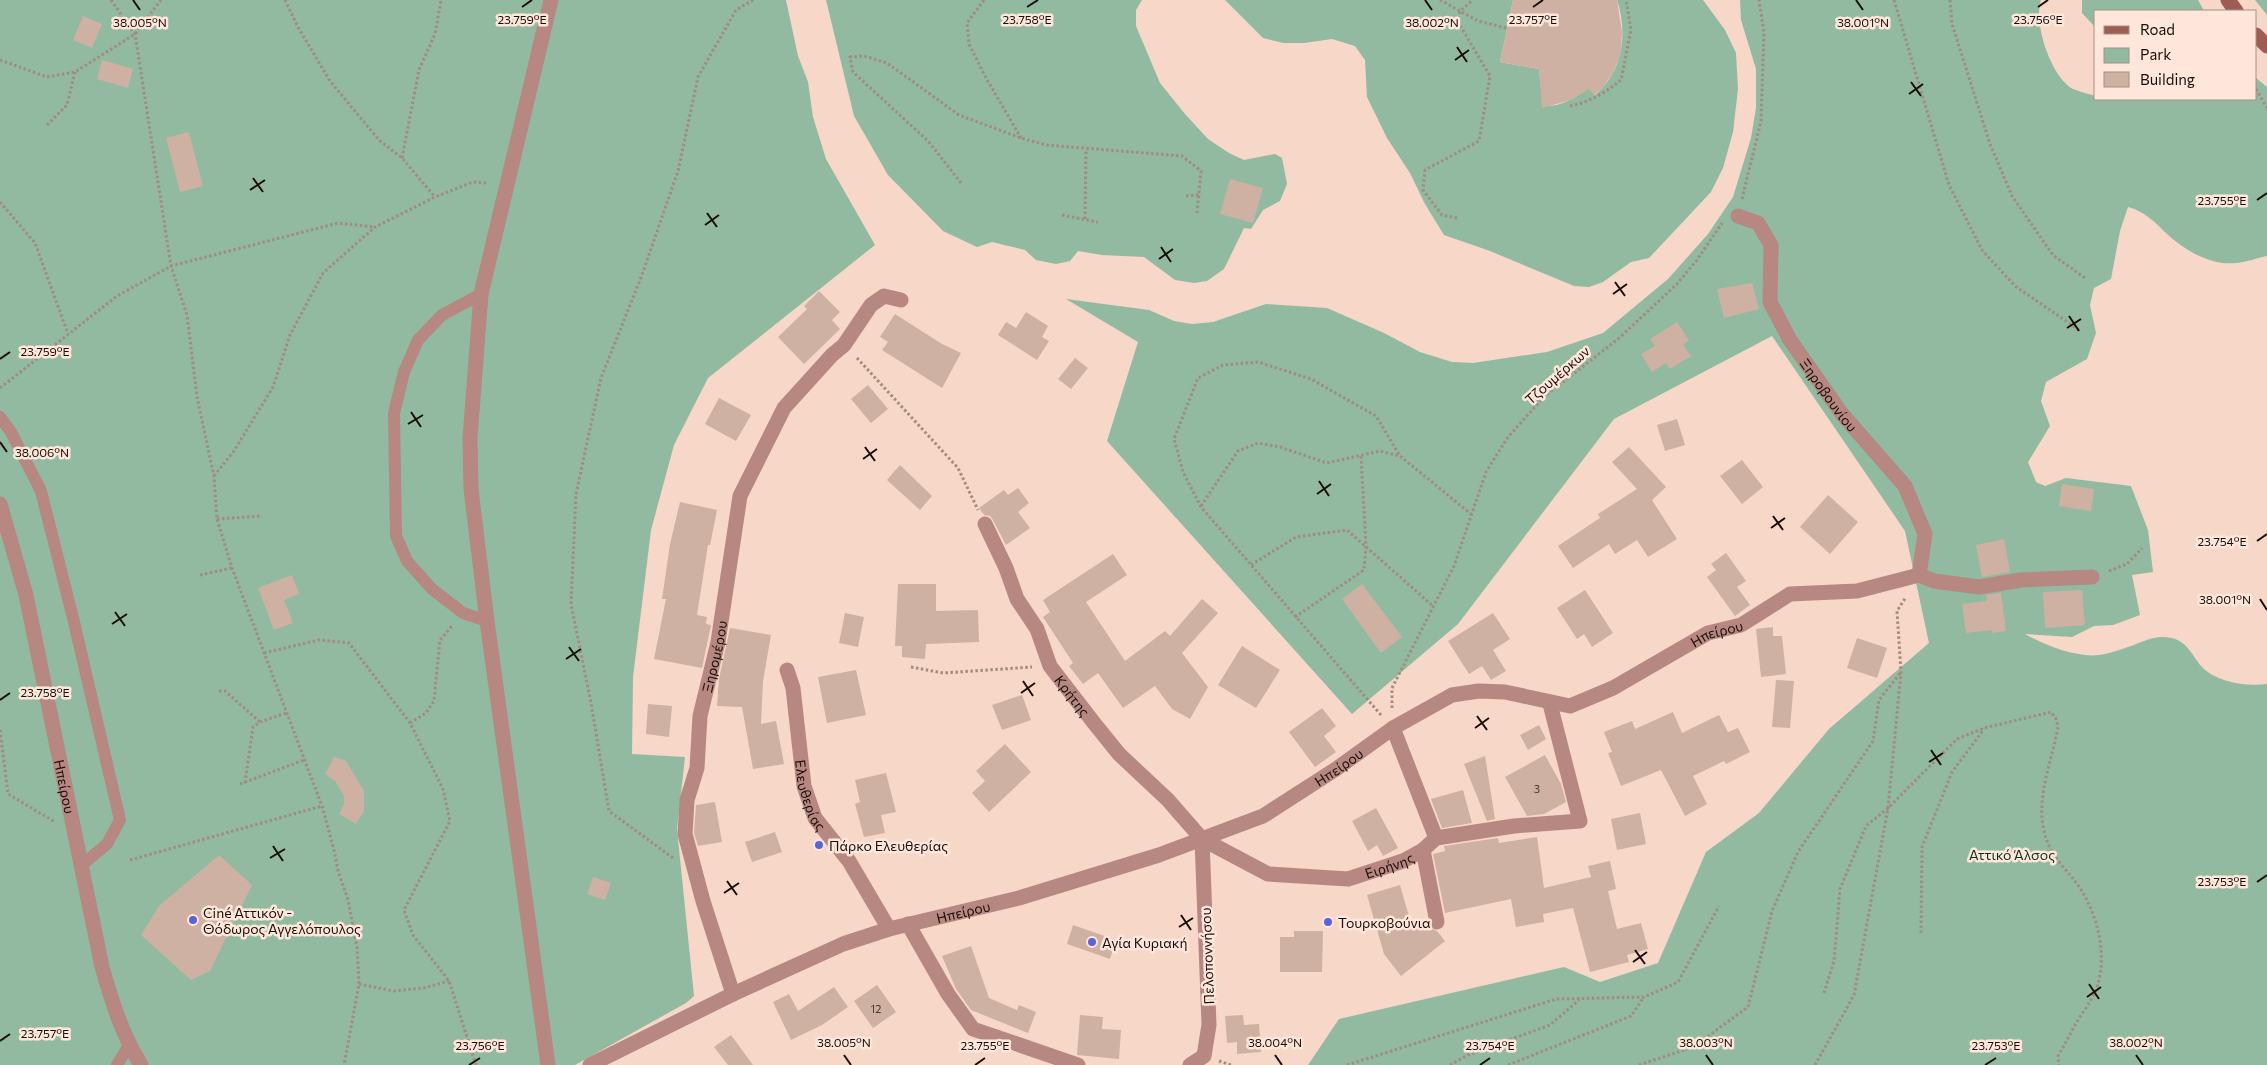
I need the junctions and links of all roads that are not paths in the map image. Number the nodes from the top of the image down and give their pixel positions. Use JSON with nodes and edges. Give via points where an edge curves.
{"nodes":[{"id":1,"x":551,"y":0,"type":"edge"},
{"id":2,"x":2257,"y":36,"type":"edge"},
{"id":3,"x":2267,"y":46,"type":"edge"},
{"id":4,"x":1738,"y":216,"type":"road end"},
{"id":5,"x":481,"y":294,"type":"junction"},
{"id":6,"x":901,"y":300,"type":"dead end"},
{"id":7,"x":0,"y":418,"type":"edge"},
{"id":8,"x":0,"y":504,"type":"edge"},
{"id":9,"x":985,"y":524,"type":"road end"},
{"id":10,"x":1919,"y":575,"type":"junction"},
{"id":11,"x":2092,"y":577,"type":"road end"},
{"id":12,"x":487,"y":621,"type":"junction"},
{"id":13,"x":787,"y":670,"type":"dead end"},
{"id":14,"x":1550,"y":704,"type":"junction"},
{"id":15,"x":1393,"y":728,"type":"junction"},
{"id":16,"x":1436,"y":838,"type":"junction"},
{"id":17,"x":1202,"y":839,"type":"junction"},
{"id":18,"x":1423,"y":850,"type":"junction"},
{"id":19,"x":82,"y":865,"type":"junction"},
{"id":20,"x":1437,"y":922,"type":"dead end"},
{"id":21,"x":908,"y":924,"type":"junction"},
{"id":22,"x":889,"y":929,"type":"junction"},
{"id":23,"x":733,"y":994,"type":"junction"},
{"id":24,"x":129,"y":1046,"type":"junction"},
{"id":25,"x":116,"y":1065,"type":"edge"},
{"id":26,"x":141,"y":1065,"type":"edge"},
{"id":27,"x":548,"y":1065,"type":"edge"},
{"id":28,"x":590,"y":1065,"type":"edge"},
{"id":29,"x":1078,"y":1065,"type":"edge"},
{"id":30,"x":1190,"y":1065,"type":"edge"}],
"edges":[{"from":1,"to":5,"type":"street"},
{"from":2,"to":3,"type":"street"},
{"from":4,"to":10,"type":"street","name":"Ξηροβουνίου","via":[[1758,223],[1771,245],[1770,302],[1790,340],[1842,414],[1905,486],[1925,534]]},
{"from":5,"to":12,"type":"street","via":[[470,438],[471,489]]},
{"from":5,"to":12,"type":"lane","via":[[442,315],[418,340],[404,372],[394,413],[396,536],[407,561],[432,589],[463,613]]},
{"from":6,"to":23,"type":"street","name":"Ξηρομέρου","via":[[884,296],[871,305],[844,345],[784,408],[740,496],[718,642],[700,716],[697,768],[687,800],[684,834]]},
{"from":7,"to":19,"type":"lane","via":[[11,432],[41,490],[120,820],[107,844]]},
{"from":8,"to":19,"type":"street","name":"Ηπείρου","via":[[26,594]]},
{"from":9,"to":17,"type":"street","name":"Κρήτης","via":[[1017,600],[1037,629],[1050,666],[1119,754],[1168,800]]},
{"from":10,"to":11,"type":"street","via":[[1934,581],[1979,587],[2022,580]]},
{"from":10,"to":14,"type":"street","name":"Ηπείρου","via":[[1857,591],[1790,594],[1742,625],[1708,633],[1613,688],[1570,706]]},
{"from":12,"to":27,"type":"street"},
{"from":13,"to":22,"type":"street","name":"Ελευθερίας","via":[[793,688],[804,786],[814,818],[849,861]]},
{"from":14,"to":15,"type":"street","name":"Ηπείρου","via":[[1505,692],[1452,695]]},
{"from":14,"to":16,"type":"street","via":[[1580,821],[1514,826]]},
{"from":15,"to":16,"type":"street"},
{"from":15,"to":17,"type":"street","name":"Ηπείρου","via":[[1263,816]]},
{"from":16,"to":18,"type":"street","name":"Ειρήνης"},
{"from":17,"to":18,"type":"street","name":"Ειρήνης","via":[[1268,874],[1348,879],[1403,861]]},
{"from":17,"to":21,"type":"street","name":"Ηπείρου","via":[[1019,898]]},
{"from":17,"to":30,"type":"street","name":"Πελοποννήσου","via":[[1209,1025],[1204,1056]]},
{"from":18,"to":20,"type":"street"},
{"from":19,"to":24,"type":"street","name":"Ηπείρου","via":[[102,967]]},
{"from":21,"to":22,"type":"street","name":"Ηπείρου"},
{"from":21,"to":29,"type":"street","via":[[948,994],[973,1029]]},
{"from":22,"to":23,"type":"street","name":"Ηπείρου","via":[[843,944]]},
{"from":23,"to":28,"type":"street","name":"Ηπείρου"},
{"from":24,"to":25,"type":"lane"},
{"from":24,"to":26,"type":"street","name":"Ηπείρου"}]}
